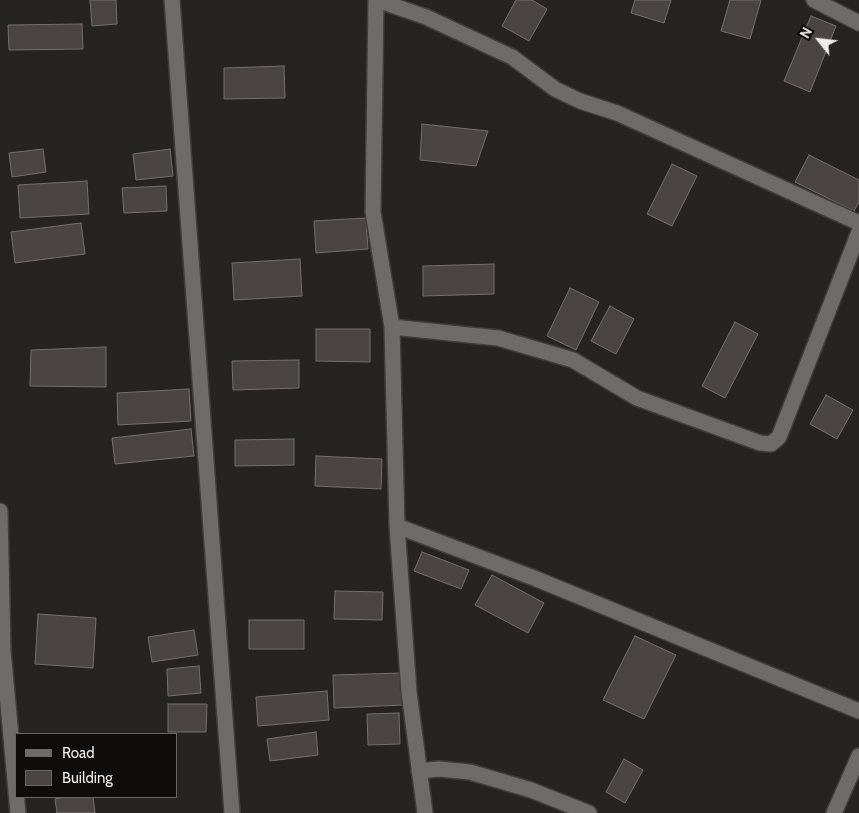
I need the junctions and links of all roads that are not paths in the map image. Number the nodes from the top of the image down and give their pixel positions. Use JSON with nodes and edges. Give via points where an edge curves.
{"nodes":[{"id":1,"x":172,"y":0,"type":"edge"},
{"id":2,"x":377,"y":0,"type":"edge"},
{"id":3,"x":814,"y":0,"type":"edge"},
{"id":4,"x":859,"y":23,"type":"edge"},
{"id":5,"x":859,"y":223,"type":"edge"},
{"id":6,"x":859,"y":232,"type":"edge"},
{"id":7,"x":392,"y":327,"type":"junction"},
{"id":8,"x":0,"y":511,"type":"edge"},
{"id":9,"x":397,"y":526,"type":"junction"},
{"id":10,"x":2,"y":651,"type":"edge"},
{"id":11,"x":859,"y":711,"type":"edge"},
{"id":12,"x":859,"y":756,"type":"edge"},
{"id":13,"x":419,"y":771,"type":"junction"},
{"id":14,"x":15,"y":783,"type":"edge"},
{"id":15,"x":17,"y":798,"type":"edge"},
{"id":16,"x":18,"y":813,"type":"edge"},
{"id":17,"x":232,"y":813,"type":"edge"},
{"id":18,"x":425,"y":813,"type":"edge"},
{"id":19,"x":589,"y":813,"type":"edge"},
{"id":20,"x":834,"y":813,"type":"edge"}],
"edges":[{"from":1,"to":17,"type":"street"},
{"from":2,"to":5,"type":"street","via":[[426,17],[512,57],[555,89],[580,101],[617,113]]},
{"from":2,"to":7,"type":"street","via":[[373,212]]},
{"from":3,"to":4,"type":"street"},
{"from":6,"to":7,"type":"street","via":[[779,438],[771,444],[760,443],[637,398],[573,360],[498,338]]},
{"from":7,"to":9,"type":"street"},
{"from":8,"to":10,"type":"street"},
{"from":9,"to":11,"type":"street","via":[[534,578]]},
{"from":9,"to":13,"type":"street","via":[[409,692]]},
{"from":10,"to":14,"type":"street"},
{"from":12,"to":20,"type":"street"},
{"from":13,"to":18,"type":"street"},
{"from":13,"to":19,"type":"street","via":[[470,772],[531,790]]},
{"from":15,"to":16,"type":"street"}]}
